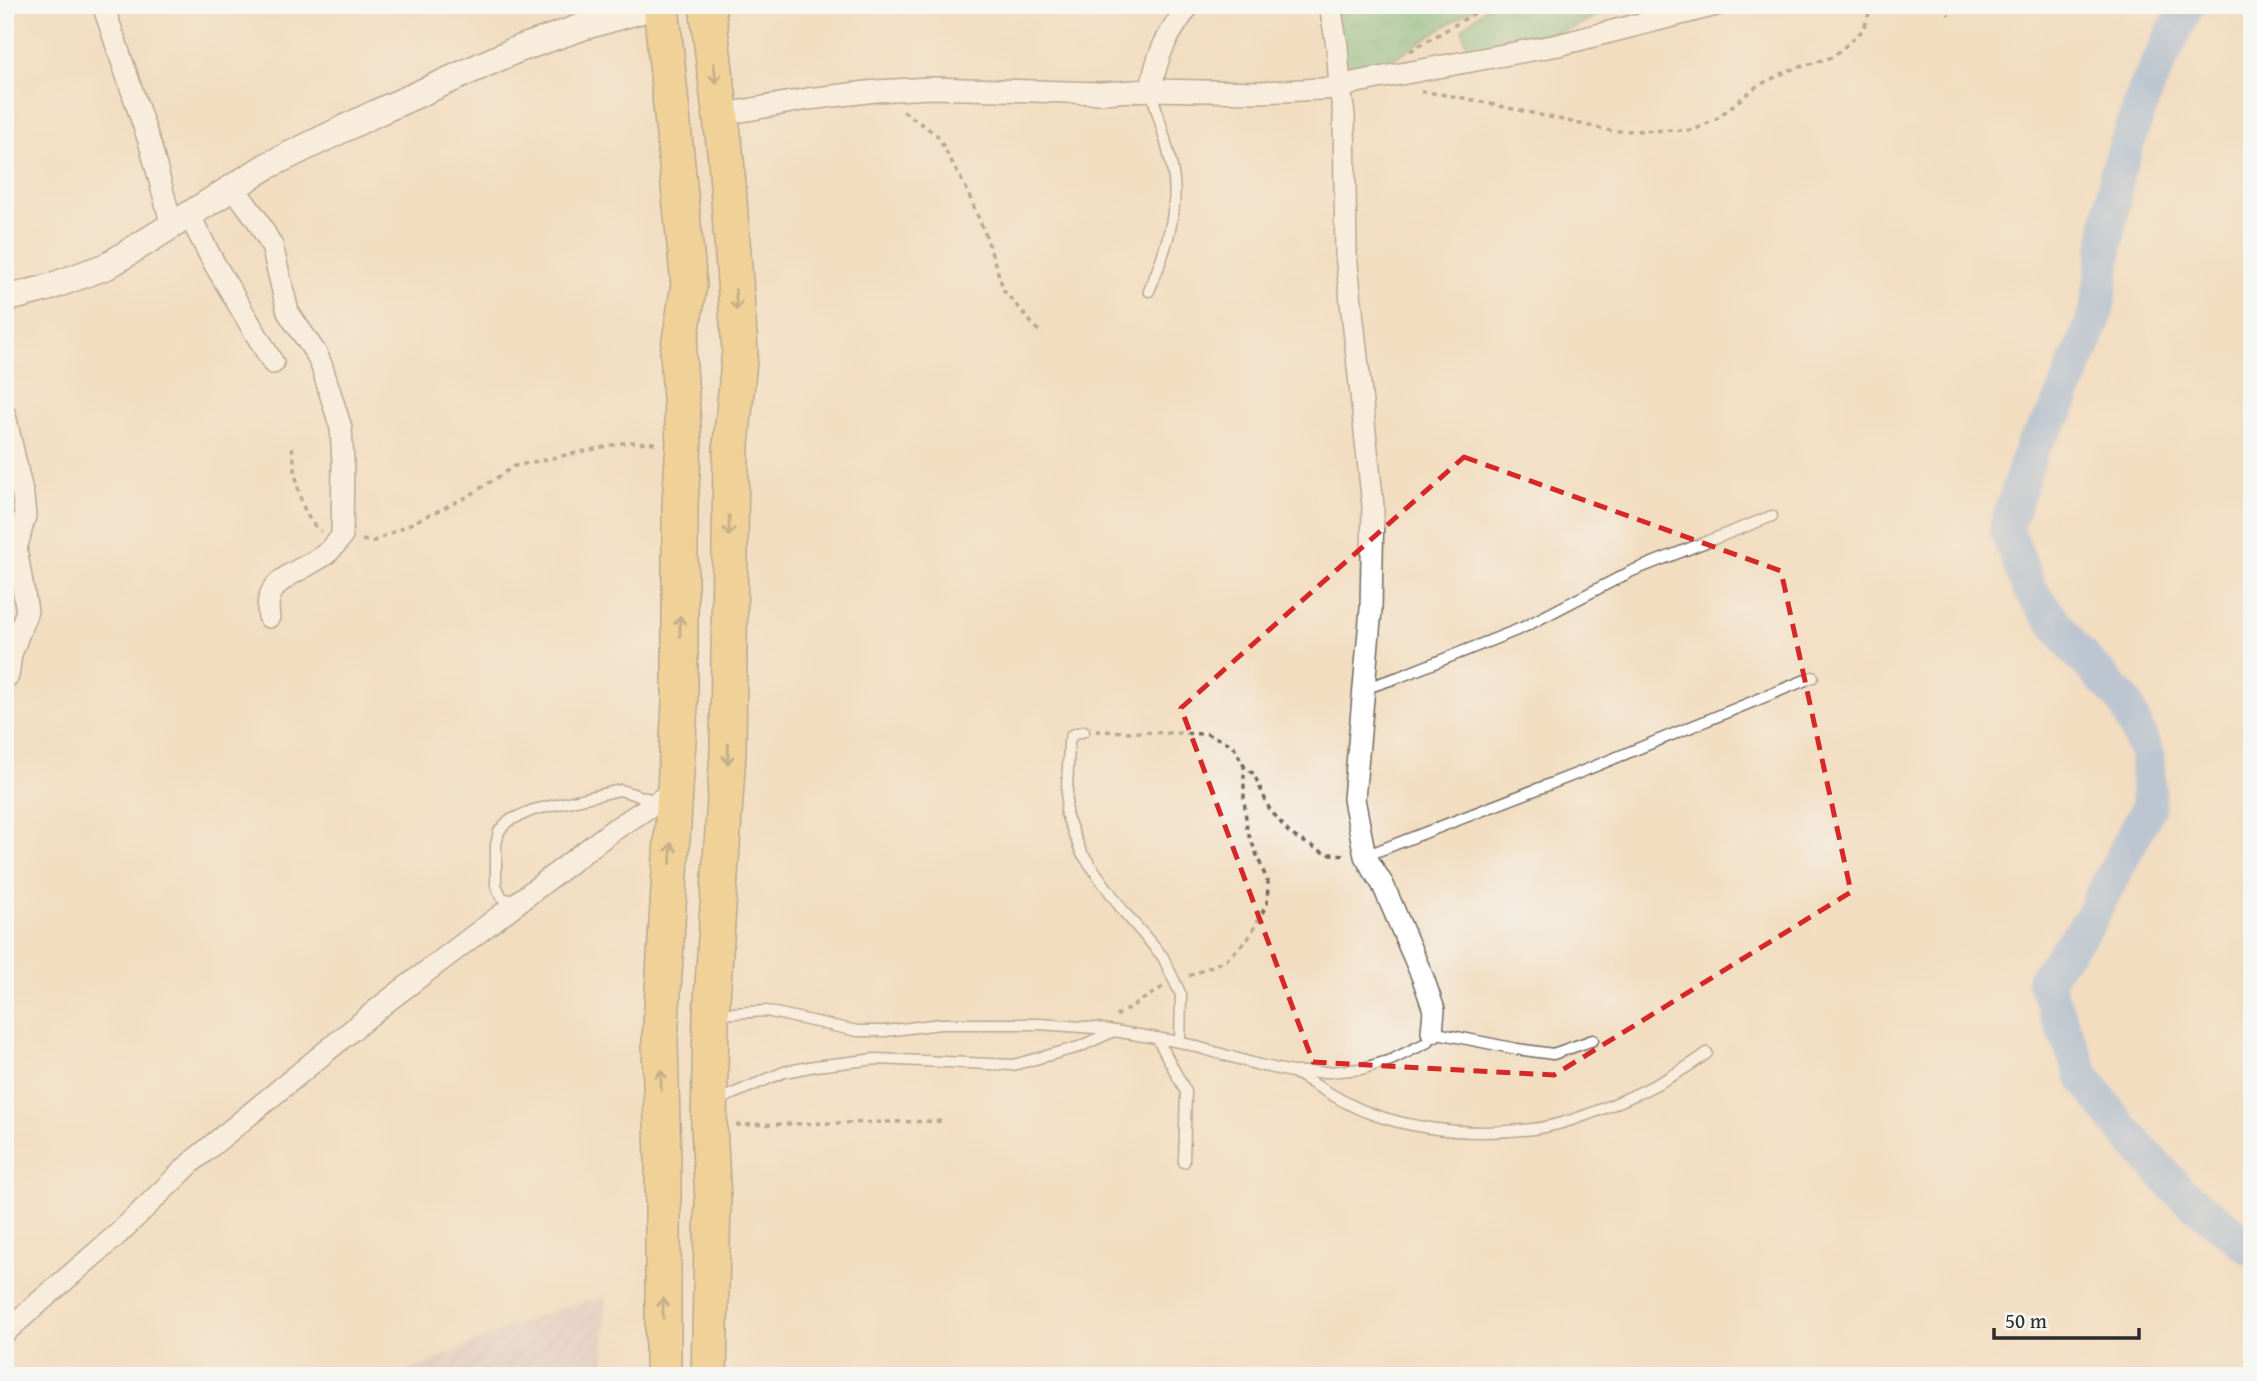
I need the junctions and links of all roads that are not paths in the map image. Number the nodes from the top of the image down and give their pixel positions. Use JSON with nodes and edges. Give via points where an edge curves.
{"nodes":[{"id":1,"x":103,"y":5,"type":"edge"},
{"id":2,"x":660,"y":5,"type":"edge"},
{"id":3,"x":707,"y":5,"type":"edge"},
{"id":4,"x":1189,"y":5,"type":"edge"},
{"id":5,"x":1330,"y":5,"type":"edge"},
{"id":6,"x":1716,"y":5,"type":"edge"},
{"id":7,"x":1340,"y":88,"type":"junction"},
{"id":8,"x":1151,"y":90,"type":"junction"},
{"id":9,"x":720,"y":115,"type":"junction"},
{"id":10,"x":233,"y":187,"type":"junction"},
{"id":11,"x":181,"y":221,"type":"junction"},
{"id":12,"x":1149,"y":291,"type":"dead end"},
{"id":13,"x":5,"y":299,"type":"edge"},
{"id":14,"x":273,"y":363,"type":"dead end"},
{"id":15,"x":5,"y":415,"type":"edge"},
{"id":16,"x":1772,"y":516,"type":"dead end"},
{"id":17,"x":269,"y":617,"type":"dead end"},
{"id":18,"x":8,"y":676,"type":"dead end"},
{"id":19,"x":1813,"y":677,"type":"dead end"},
{"id":20,"x":680,"y":682,"type":"junction"},
{"id":21,"x":730,"y":686,"type":"junction"},
{"id":22,"x":1366,"y":688,"type":"junction"},
{"id":23,"x":1084,"y":731,"type":"road end"},
{"id":24,"x":666,"y":797,"type":"junction"},
{"id":25,"x":1366,"y":856,"type":"junction"},
{"id":26,"x":518,"y":902,"type":"junction"},
{"id":27,"x":711,"y":1015,"type":"junction"},
{"id":28,"x":1114,"y":1031,"type":"junction"},
{"id":29,"x":1432,"y":1032,"type":"junction"},
{"id":30,"x":1157,"y":1038,"type":"junction"},
{"id":31,"x":1593,"y":1041,"type":"dead end"},
{"id":32,"x":1180,"y":1042,"type":"junction"},
{"id":33,"x":1707,"y":1053,"type":"dead end"},
{"id":34,"x":1292,"y":1072,"type":"junction"},
{"id":35,"x":709,"y":1115,"type":"junction"},
{"id":36,"x":1184,"y":1162,"type":"dead end"},
{"id":37,"x":5,"y":1332,"type":"edge"},
{"id":38,"x":663,"y":1376,"type":"edge"},
{"id":39,"x":709,"y":1376,"type":"edge"}],
"edges":[{"from":1,"to":11,"type":"street"},
{"from":2,"to":10,"type":"street","via":[[516,50],[296,151]]},
{"from":20,"to":2,"type":"highway","one_way":true,"via":[[684,442],[678,353],[689,285]]},
{"from":3,"to":9,"type":"highway","one_way":true},
{"from":4,"to":8,"type":"street","via":[[1155,63]]},
{"from":5,"to":7,"type":"street"},
{"from":6,"to":7,"type":"street","via":[[1558,45]]},
{"from":7,"to":8,"type":"street"},
{"from":7,"to":22,"type":"street","via":[[1346,255],[1373,506]]},
{"from":8,"to":9,"type":"street","via":[[876,91]]},
{"from":8,"to":12,"type":"lane","via":[[1175,183],[1172,217]]},
{"from":9,"to":21,"type":"highway","one_way":true,"via":[[740,350],[731,445]]},
{"from":10,"to":11,"type":"street"},
{"from":10,"to":17,"type":"street","via":[[272,246],[288,312],[317,355],[341,428],[342,536],[328,552],[274,586],[266,605]]},
{"from":11,"to":13,"type":"street","via":[[107,266]]},
{"from":11,"to":14,"type":"street","via":[[214,263]]},
{"from":15,"to":18,"type":"street","via":[[23,496],[25,516],[16,549],[27,611]]},
{"from":16,"to":22,"type":"lane","via":[[1632,571],[1522,628]]},
{"from":19,"to":25,"type":"lane"},
{"from":20,"to":21,"type":"highway"},
{"from":20,"to":24,"type":"highway"},
{"from":21,"to":27,"type":"highway","one_way":true},
{"from":22,"to":25,"type":"street","via":[[1354,799]]},
{"from":23,"to":32,"type":"lane","via":[[1072,735],[1069,742],[1066,814],[1080,852],[1163,957],[1181,995]]},
{"from":24,"to":26,"type":"street","via":[[612,831]]},
{"from":24,"to":26,"type":"lane","via":[[620,790],[533,810],[508,821],[499,831],[496,845],[496,885],[502,898]]},
{"from":38,"to":24,"type":"highway","one_way":true,"via":[[660,1041]]},
{"from":25,"to":29,"type":"street","via":[[1423,978],[1434,1010]]},
{"from":26,"to":37,"type":"street","via":[[385,1003],[193,1161],[118,1234]]},
{"from":27,"to":28,"type":"lane","via":[[766,1011],[857,1031],[940,1024],[1039,1024]]},
{"from":27,"to":35,"type":"highway"},
{"from":28,"to":30,"type":"lane"},
{"from":28,"to":35,"type":"lane","via":[[1079,1047],[1013,1065],[876,1059],[785,1072]]},
{"from":29,"to":31,"type":"lane","via":[[1553,1054]]},
{"from":29,"to":34,"type":"lane","via":[[1428,1042],[1361,1069]]},
{"from":30,"to":32,"type":"lane"},
{"from":30,"to":36,"type":"lane","via":[[1186,1092]]},
{"from":32,"to":34,"type":"lane"},
{"from":33,"to":34,"type":"lane","via":[[1638,1093],[1534,1129],[1466,1131],[1408,1125],[1371,1114]]},
{"from":35,"to":39,"type":"highway","via":[[713,1202]]}]}
